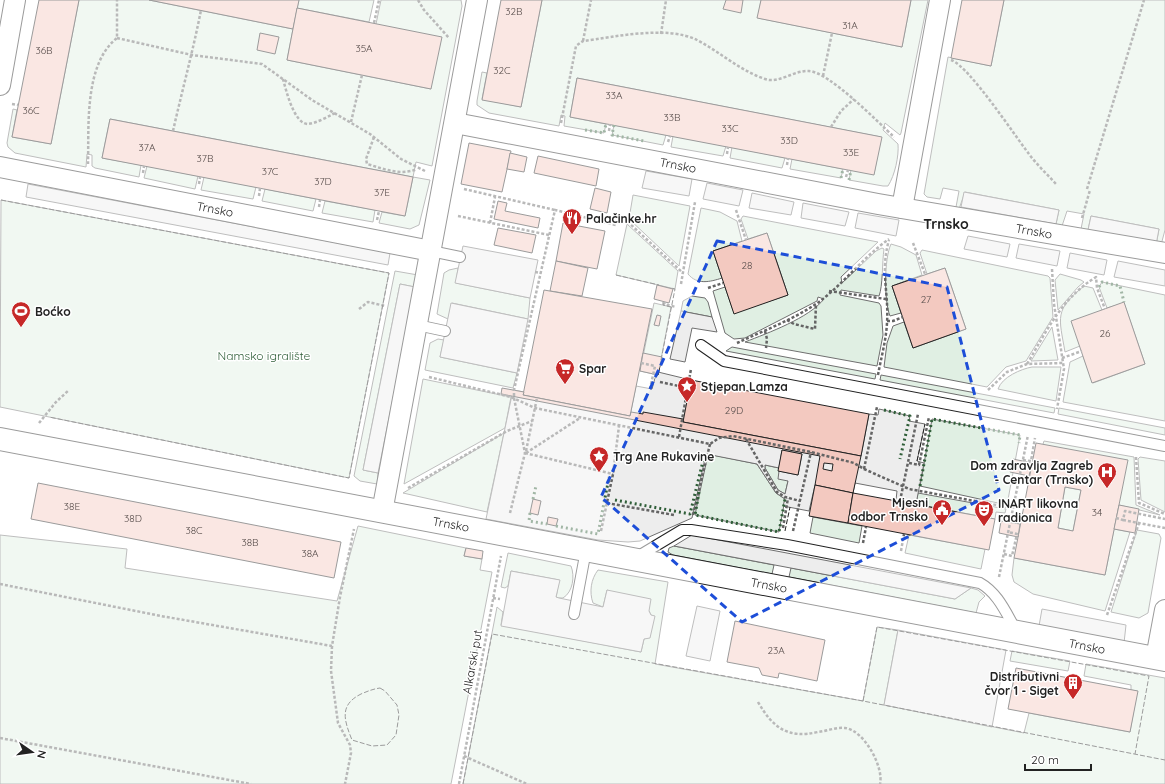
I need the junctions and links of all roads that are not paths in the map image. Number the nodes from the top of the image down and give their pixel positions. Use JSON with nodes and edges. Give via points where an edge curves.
{"nodes":[{"id":1,"x":15,"y":0,"type":"edge"},
{"id":2,"x":477,"y":0,"type":"edge"},
{"id":3,"x":940,"y":0,"type":"edge"},
{"id":4,"x":6,"y":22,"type":"edge"},
{"id":5,"x":0,"y":85,"type":"edge"},
{"id":6,"x":454,"y":123,"type":"junction"},
{"id":7,"x":0,"y":167,"type":"edge"},
{"id":8,"x":902,"y":208,"type":"junction"},
{"id":9,"x":431,"y":251,"type":"junction"},
{"id":10,"x":1165,"y":253,"type":"edge"},
{"id":11,"x":460,"y":257,"type":"dead end"},
{"id":12,"x":417,"y":325,"type":"junction"},
{"id":13,"x":445,"y":331,"type":"dead end"},
{"id":14,"x":701,"y":345,"type":"dead end"},
{"id":15,"x":0,"y":438,"type":"edge"},
{"id":16,"x":1165,"y":446,"type":"edge"},
{"id":17,"x":382,"y":512,"type":"junction"},
{"id":18,"x":593,"y":544,"type":"junction"},
{"id":19,"x":633,"y":559,"type":"junction"},
{"id":20,"x":1165,"y":610,"type":"edge"},
{"id":21,"x":574,"y":614,"type":"dead end"},
{"id":22,"x":1017,"y":632,"type":"junction"},
{"id":23,"x":1160,"y":659,"type":"edge"}],
"edges":[{"from":1,"to":4,"type":"street"},
{"from":2,"to":6,"type":"street"},
{"from":3,"to":8,"type":"street"},
{"from":4,"to":5,"type":"street"},
{"from":6,"to":8,"type":"street","name":"Trnsko"},
{"from":6,"to":9,"type":"street"},
{"from":7,"to":9,"type":"street","name":"Trnsko"},
{"from":8,"to":10,"type":"street","name":"Trnsko"},
{"from":9,"to":11,"type":"lane"},
{"from":9,"to":12,"type":"street"},
{"from":12,"to":13,"type":"lane"},
{"from":12,"to":17,"type":"street"},
{"from":14,"to":16,"type":"lane","via":[[724,361]]},
{"from":15,"to":17,"type":"street","name":"Trnsko"},
{"from":17,"to":18,"type":"street","name":"Trnsko"},
{"from":18,"to":19,"type":"street","name":"Trnsko"},
{"from":18,"to":21,"type":"lane"},
{"from":19,"to":22,"type":"street","name":"Trnsko"},
{"from":19,"to":22,"type":"lane","via":[[682,530],[698,531],[980,582],[998,599]]},
{"from":20,"to":23,"type":"street","name":"Trnsko"},
{"from":22,"to":23,"type":"street","name":"Trnsko"}]}
